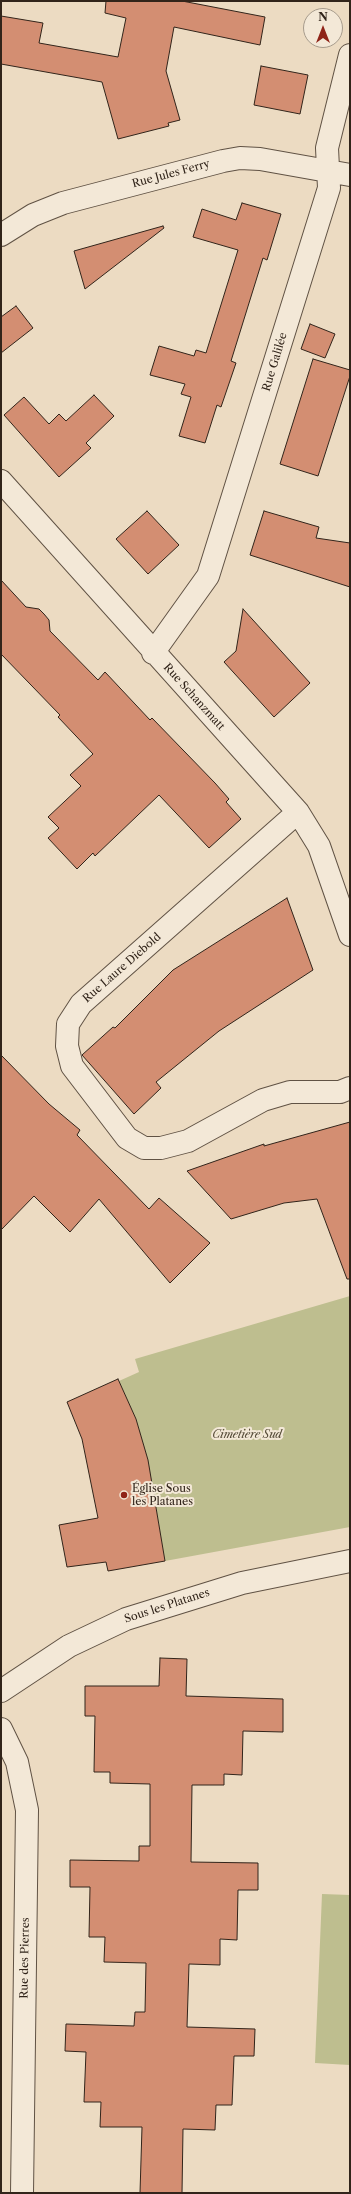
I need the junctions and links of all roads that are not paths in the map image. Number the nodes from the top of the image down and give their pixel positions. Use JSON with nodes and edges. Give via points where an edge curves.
{"nodes":[{"id":1,"x":350,"y":55,"type":"edge"},
{"id":2,"x":329,"y":171,"type":"junction"},
{"id":3,"x":350,"y":175,"type":"edge"},
{"id":4,"x":1,"y":236,"type":"edge"},
{"id":5,"x":1,"y":481,"type":"edge"},
{"id":6,"x":153,"y":652,"type":"junction"},
{"id":7,"x":298,"y":812,"type":"junction"},
{"id":8,"x":344,"y":893,"type":"edge"},
{"id":9,"x":350,"y":935,"type":"edge"},
{"id":10,"x":350,"y":1088,"type":"edge"},
{"id":11,"x":350,"y":1561,"type":"edge"},
{"id":12,"x":1,"y":1691,"type":"edge"},
{"id":13,"x":1,"y":1729,"type":"edge"},
{"id":14,"x":22,"y":2193,"type":"edge"}],
"edges":[{"from":1,"to":2,"type":"street","name":"Rue Galilée","via":[[327,148]]},
{"from":2,"to":3,"type":"street","name":"Rue Jules Ferry"},
{"from":2,"to":4,"type":"street","name":"Rue Jules Ferry","via":[[260,159],[240,158],[222,161],[63,203],[33,215]]},
{"from":2,"to":6,"type":"street","name":"Rue Galilée","via":[[330,188],[208,576]]},
{"from":5,"to":6,"type":"street","name":"Rue Schanzmatt"},
{"from":6,"to":7,"type":"street","name":"Rue Schanzmatt"},
{"from":7,"to":8,"type":"street","name":"Rue Schanzmatt"},
{"from":7,"to":10,"type":"street","name":"Rue Laure Diebold","via":[[81,1004],[68,1024],[67,1046],[72,1066],[126,1138],[144,1148],[161,1148],[188,1141],[263,1100],[290,1092],[340,1092]]},
{"from":8,"to":9,"type":"street","name":"Rue Schanzmatt"},
{"from":11,"to":12,"type":"street","name":"Sous les Platanes","via":[[242,1583],[126,1619],[69,1646]]},
{"from":13,"to":14,"type":"street","name":"Rue des Pierres","via":[[17,1762],[27,1810]]}]}
